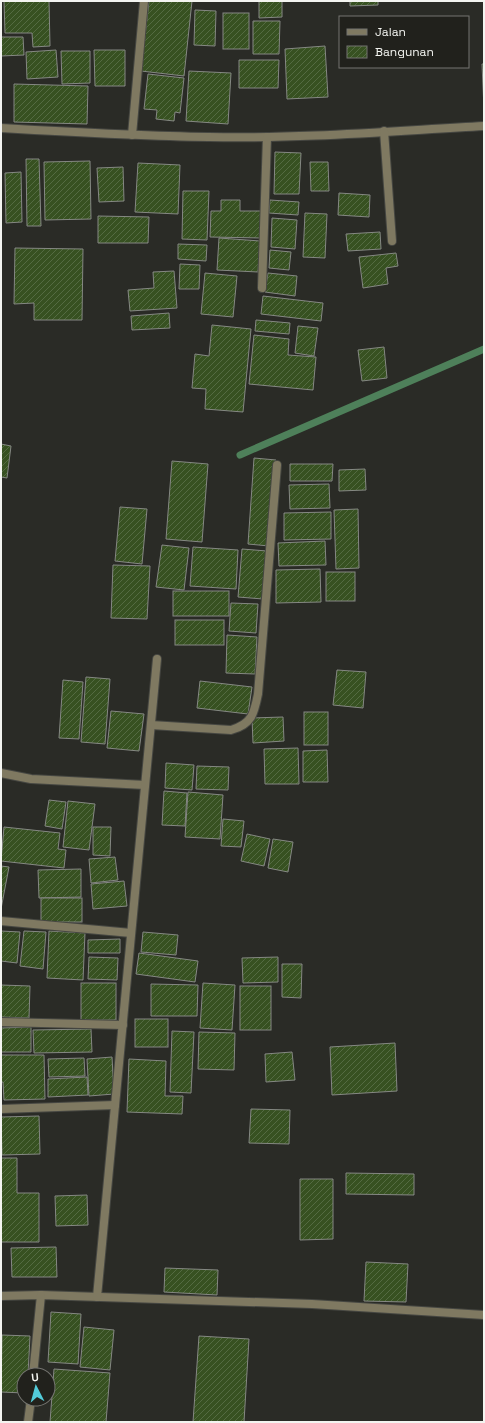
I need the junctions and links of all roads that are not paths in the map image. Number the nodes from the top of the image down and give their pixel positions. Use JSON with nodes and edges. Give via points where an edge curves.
{"nodes":[{"id":1,"x":144,"y":1,"type":"edge"},
{"id":2,"x":484,"y":126,"type":"edge"},
{"id":3,"x":1,"y":128,"type":"edge"},
{"id":4,"x":384,"y":132,"type":"junction"},
{"id":5,"x":132,"y":135,"type":"junction"},
{"id":6,"x":267,"y":137,"type":"junction"},
{"id":7,"x":392,"y":241,"type":"dead end"},
{"id":8,"x":262,"y":288,"type":"dead end"},
{"id":9,"x":277,"y":465,"type":"dead end"},
{"id":10,"x":157,"y":659,"type":"dead end"},
{"id":11,"x":151,"y":725,"type":"junction"},
{"id":12,"x":1,"y":773,"type":"edge"},
{"id":13,"x":146,"y":785,"type":"junction"},
{"id":14,"x":1,"y":921,"type":"edge"},
{"id":15,"x":131,"y":933,"type":"junction"},
{"id":16,"x":1,"y":1022,"type":"edge"},
{"id":17,"x":123,"y":1025,"type":"junction"},
{"id":18,"x":115,"y":1105,"type":"junction"},
{"id":19,"x":1,"y":1110,"type":"edge"},
{"id":20,"x":41,"y":1295,"type":"junction"},
{"id":21,"x":1,"y":1296,"type":"edge"},
{"id":22,"x":97,"y":1297,"type":"junction"},
{"id":23,"x":484,"y":1315,"type":"edge"},
{"id":24,"x":34,"y":1367,"type":"edge"},
{"id":25,"x":30,"y":1407,"type":"edge"},
{"id":26,"x":28,"y":1422,"type":"edge"}],
"edges":[{"from":1,"to":5,"type":"street"},
{"from":2,"to":4,"type":"street"},
{"from":3,"to":5,"type":"street"},
{"from":4,"to":6,"type":"street"},
{"from":4,"to":7,"type":"street"},
{"from":5,"to":6,"type":"street"},
{"from":6,"to":8,"type":"street"},
{"from":9,"to":11,"type":"street","via":[[258,694],[254,712],[243,725],[231,730]]},
{"from":10,"to":11,"type":"street"},
{"from":11,"to":13,"type":"street"},
{"from":12,"to":13,"type":"street","via":[[30,779]]},
{"from":13,"to":15,"type":"street"},
{"from":14,"to":15,"type":"street"},
{"from":15,"to":17,"type":"street"},
{"from":16,"to":17,"type":"street"},
{"from":17,"to":18,"type":"street"},
{"from":18,"to":19,"type":"street"},
{"from":18,"to":22,"type":"street"},
{"from":20,"to":21,"type":"street"},
{"from":20,"to":22,"type":"street"},
{"from":20,"to":24,"type":"street"},
{"from":22,"to":23,"type":"street","via":[[312,1304]]},
{"from":25,"to":26,"type":"street"}]}
